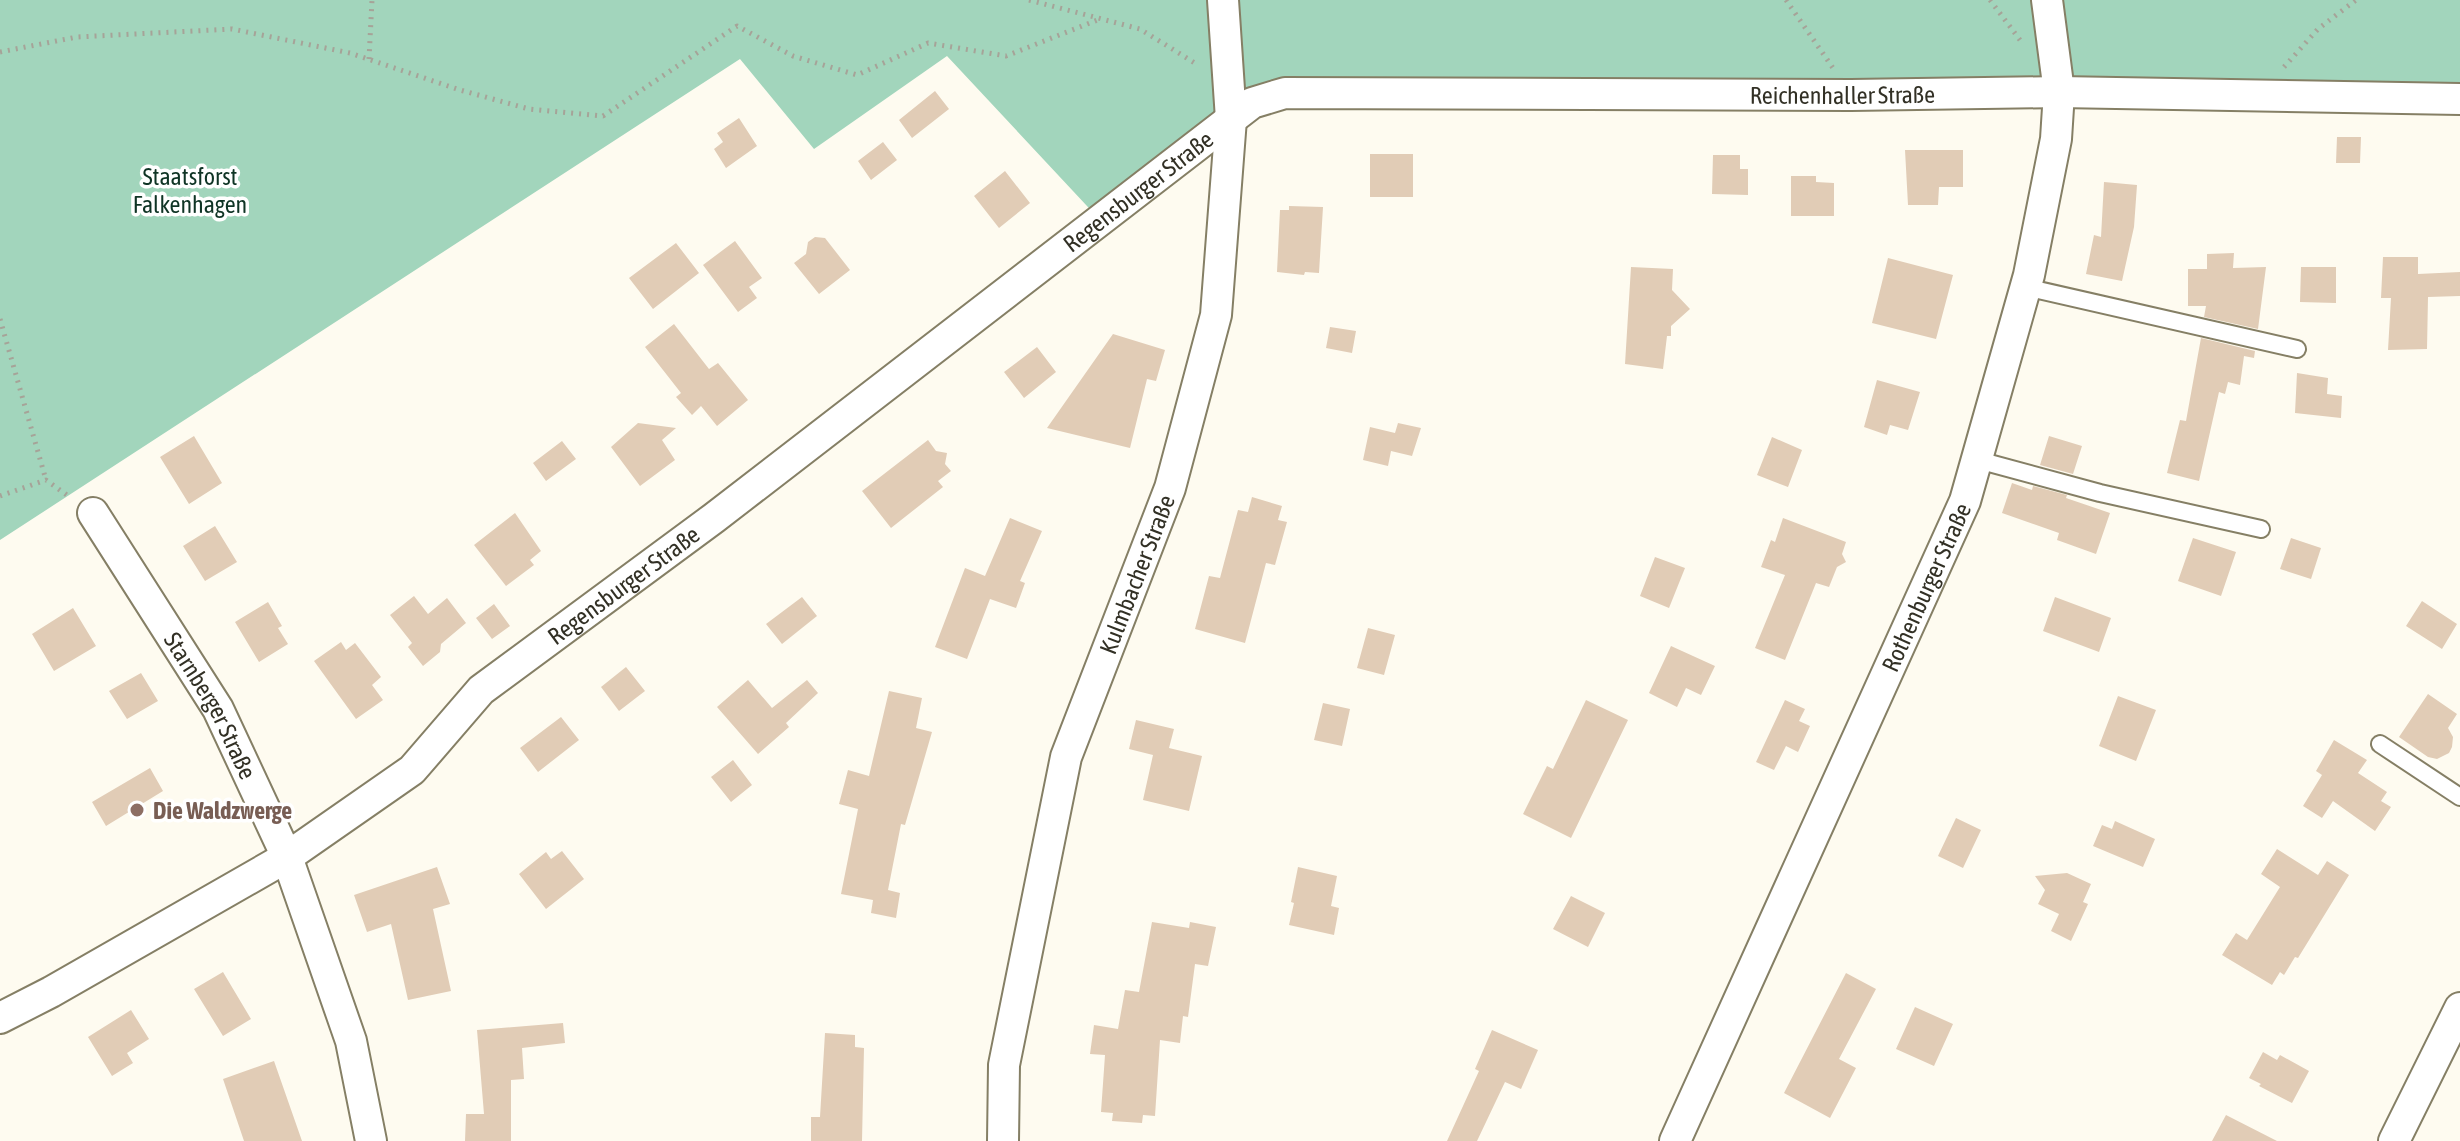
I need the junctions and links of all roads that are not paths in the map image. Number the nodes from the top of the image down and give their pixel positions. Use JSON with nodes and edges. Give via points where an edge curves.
{"nodes":[{"id":1,"x":1223,"y":0,"type":"edge"},
{"id":2,"x":2047,"y":0,"type":"edge"},
{"id":3,"x":2050,"y":92,"type":"junction"},
{"id":4,"x":2460,"y":99,"type":"edge"},
{"id":5,"x":1231,"y":119,"type":"junction"},
{"id":6,"x":2025,"y":287,"type":"junction"},
{"id":7,"x":2297,"y":349,"type":"dead end"},
{"id":8,"x":1978,"y":460,"type":"junction"},
{"id":9,"x":93,"y":513,"type":"road end"},
{"id":10,"x":2261,"y":529,"type":"dead end"},
{"id":11,"x":2380,"y":744,"type":"dead end"},
{"id":12,"x":2460,"y":797,"type":"edge"},
{"id":13,"x":287,"y":857,"type":"junction"},
{"id":14,"x":2460,"y":1008,"type":"edge"},
{"id":15,"x":0,"y":1018,"type":"edge"},
{"id":16,"x":371,"y":1141,"type":"edge"},
{"id":17,"x":1003,"y":1141,"type":"edge"},
{"id":18,"x":1675,"y":1141,"type":"edge"},
{"id":19,"x":2394,"y":1141,"type":"edge"}],
"edges":[{"from":1,"to":5,"type":"street","name":"Kulmbacher Straße"},
{"from":2,"to":3,"type":"street","name":"Rothenburger Straße"},
{"from":3,"to":4,"type":"street","name":"Reichenhaller Straße"},
{"from":3,"to":5,"type":"street","name":"Reichenhaller Straße","via":[[1285,93],[1252,103]]},
{"from":3,"to":6,"type":"street","name":"Rothenburger Straße","via":[[2056,139]]},
{"from":5,"to":13,"type":"street","name":"Regensburger Straße","via":[[714,518],[481,690],[412,770]]},
{"from":5,"to":17,"type":"street","name":"Kulmbacher Straße","via":[[1216,315],[1170,488],[1066,757],[1004,1065]]},
{"from":6,"to":7,"type":"lane"},
{"from":6,"to":8,"type":"street","name":"Rothenburger Straße"},
{"from":8,"to":10,"type":"lane"},
{"from":8,"to":18,"type":"street","name":"Rothenburger Straße","via":[[1965,501]]},
{"from":9,"to":13,"type":"street","name":"Starnberger Straße","via":[[218,709]]},
{"from":11,"to":12,"type":"lane"},
{"from":13,"to":15,"type":"street","name":"Regensburger Straße"},
{"from":13,"to":16,"type":"street","name":"Starnberger Straße","via":[[351,1041]]},
{"from":14,"to":19,"type":"street"}]}
